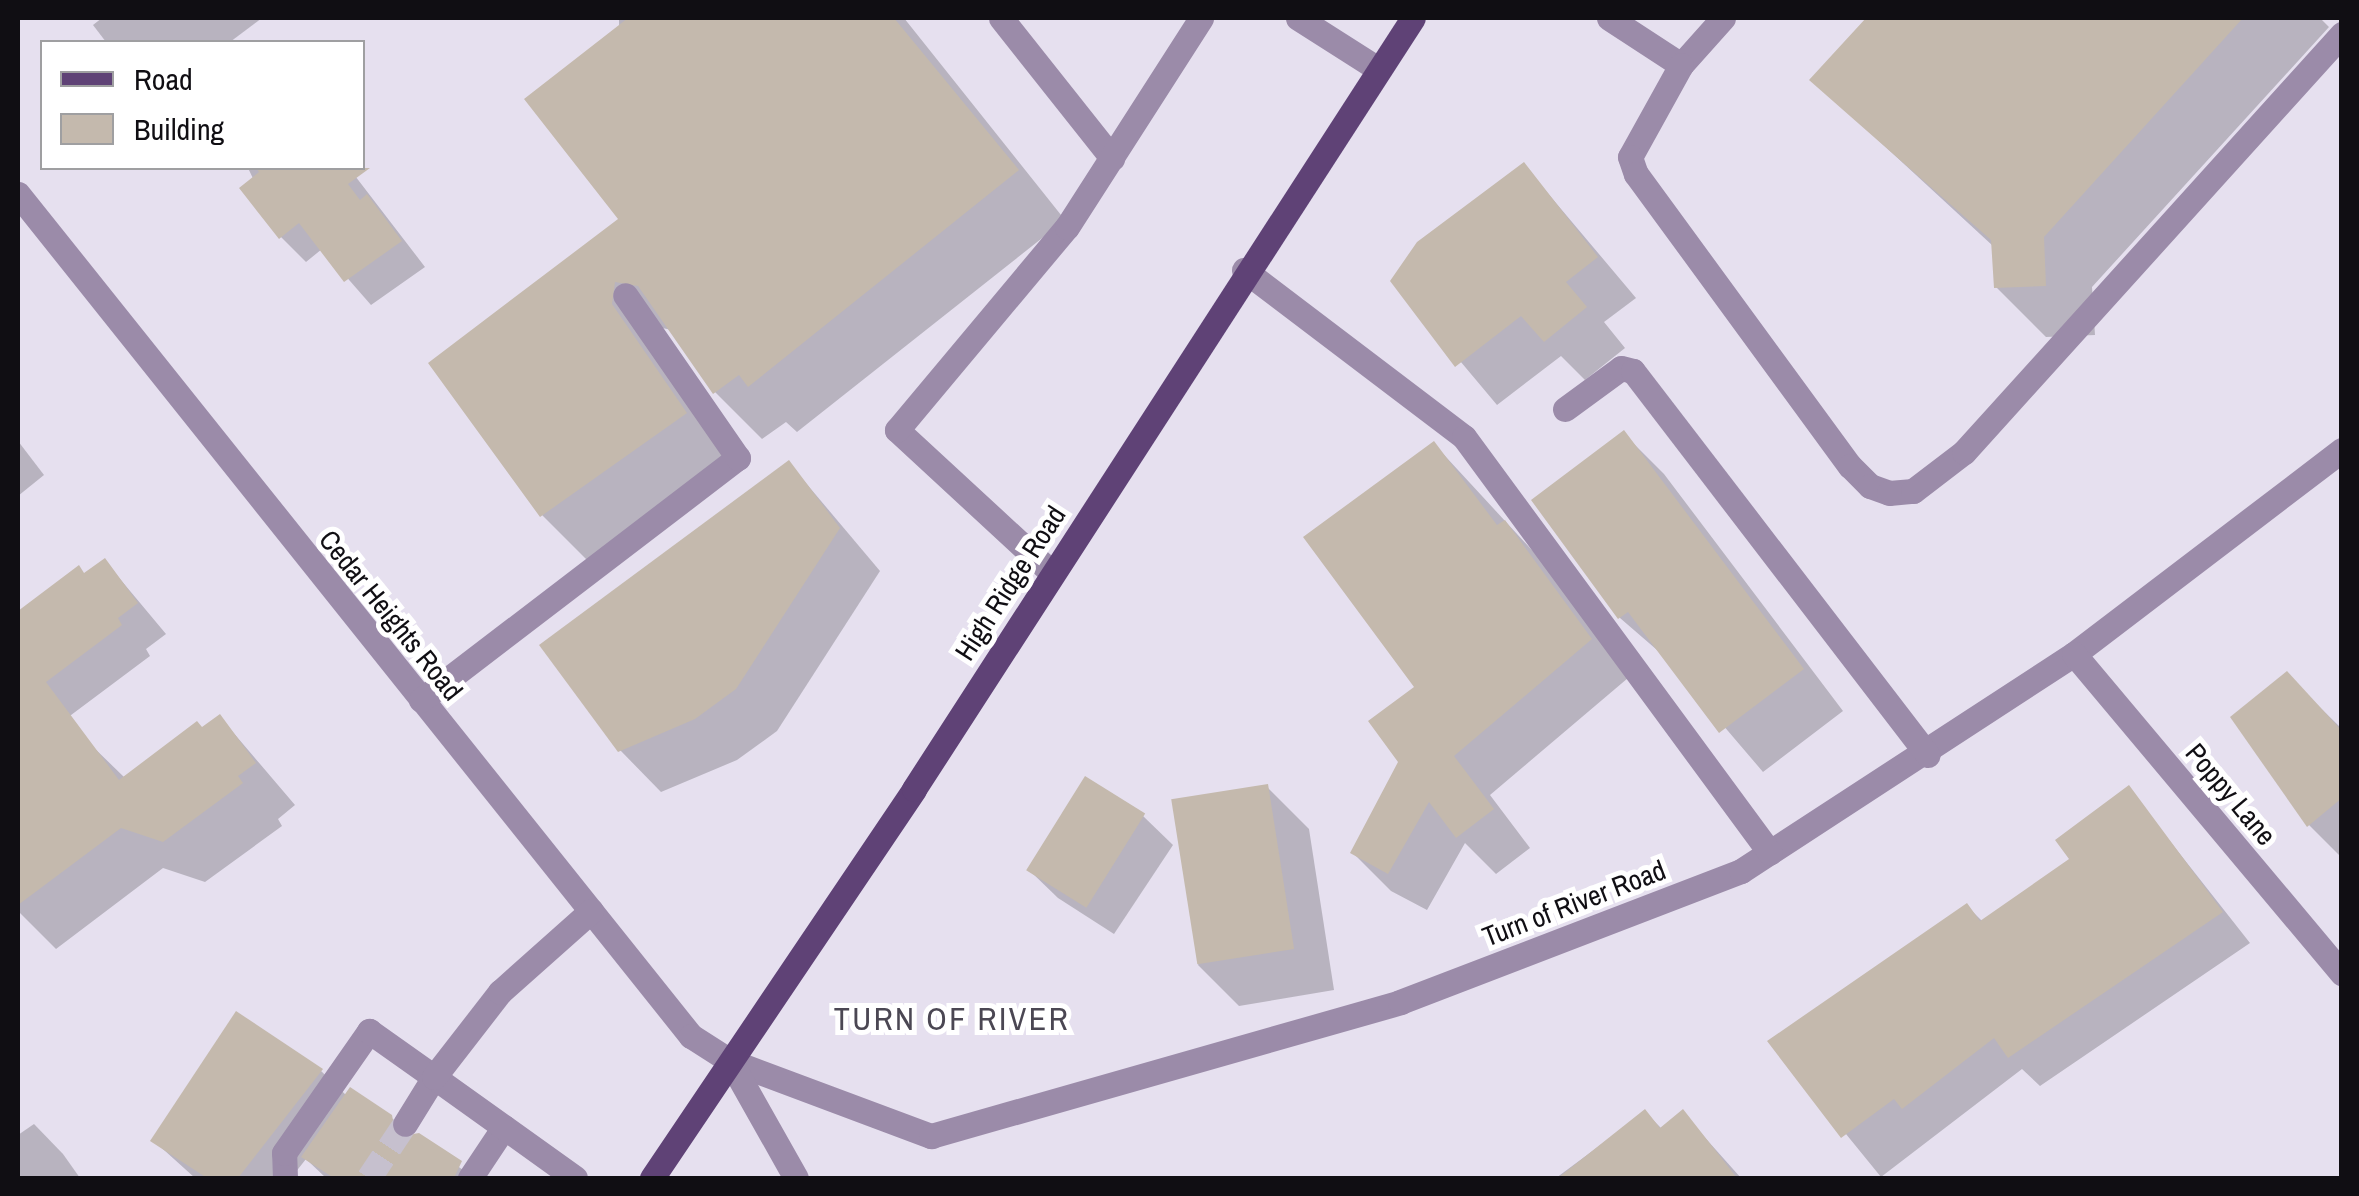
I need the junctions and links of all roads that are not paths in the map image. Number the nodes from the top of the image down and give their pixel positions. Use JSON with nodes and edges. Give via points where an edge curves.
{"nodes":[{"id":1,"x":1002,"y":18,"type":"edge"},
{"id":2,"x":1201,"y":18,"type":"edge"},
{"id":3,"x":1298,"y":18,"type":"edge"},
{"id":4,"x":1413,"y":18,"type":"edge"},
{"id":5,"x":1609,"y":18,"type":"edge"},
{"id":6,"x":1724,"y":18,"type":"edge"},
{"id":7,"x":2342,"y":34,"type":"edge"},
{"id":8,"x":1681,"y":64,"type":"junction"},
{"id":9,"x":1378,"y":69,"type":"junction"},
{"id":10,"x":1112,"y":158,"type":"junction"},
{"id":11,"x":18,"y":194,"type":"edge"},
{"id":12,"x":1244,"y":270,"type":"junction"},
{"id":13,"x":625,"y":295,"type":"dead end"},
{"id":14,"x":1565,"y":409,"type":"dead end"},
{"id":15,"x":2342,"y":450,"type":"edge"},
{"id":16,"x":1052,"y":573,"type":"junction"},
{"id":17,"x":2074,"y":654,"type":"junction"},
{"id":18,"x":421,"y":700,"type":"junction"},
{"id":19,"x":1928,"y":755,"type":"junction"},
{"id":20,"x":1770,"y":852,"type":"junction"},
{"id":21,"x":591,"y":911,"type":"junction"},
{"id":22,"x":2342,"y":973,"type":"edge"},
{"id":23,"x":730,"y":1061,"type":"junction"},
{"id":24,"x":434,"y":1077,"type":"junction"},
{"id":25,"x":405,"y":1124,"type":"tunnel mouth"},
{"id":26,"x":504,"y":1127,"type":"junction"},
{"id":27,"x":284,"y":1178,"type":"edge"},
{"id":28,"x":470,"y":1178,"type":"edge"},
{"id":29,"x":574,"y":1178,"type":"edge"},
{"id":30,"x":652,"y":1178,"type":"edge"},
{"id":31,"x":796,"y":1178,"type":"edge"}],
"edges":[{"from":1,"to":10,"type":"street"},
{"from":2,"to":10,"type":"street"},
{"from":3,"to":9,"type":"street"},
{"from":4,"to":9,"type":"main road","name":"High Ridge Road"},
{"from":5,"to":8,"type":"street"},
{"from":6,"to":8,"type":"street"},
{"from":7,"to":8,"type":"street","via":[[1964,452],[1913,492],[1870,486],[1850,466],[1636,174],[1630,156]]},
{"from":9,"to":12,"type":"main road","name":"High Ridge Road"},
{"from":10,"to":16,"type":"street","via":[[1067,227],[898,430]]},
{"from":11,"to":18,"type":"street","name":"Cedar Heights Road"},
{"from":12,"to":16,"type":"main road","name":"High Ridge Road"},
{"from":12,"to":20,"type":"street","via":[[1464,437]]},
{"from":13,"to":18,"type":"street","via":[[738,458]]},
{"from":14,"to":19,"type":"street","via":[[1621,368],[1633,371]]},
{"from":15,"to":17,"type":"street","name":"Turn of River Road"},
{"from":16,"to":23,"type":"main road","name":"High Ridge Road"},
{"from":17,"to":19,"type":"street","name":"Turn of River Road"},
{"from":17,"to":22,"type":"street","name":"Poppy Lane"},
{"from":18,"to":21,"type":"street","name":"Cedar Heights Road"},
{"from":19,"to":20,"type":"street","name":"Turn of River Road"},
{"from":20,"to":23,"type":"street","name":"Turn of River Road","via":[[1741,871],[1400,1002],[931,1136]]},
{"from":21,"to":23,"type":"street","name":"Cedar Heights Road","via":[[691,1036]]},
{"from":21,"to":24,"type":"street","via":[[500,992]]},
{"from":23,"to":30,"type":"main road","name":"High Ridge Road"},
{"from":23,"to":31,"type":"street"},
{"from":24,"to":25,"type":"street"},
{"from":24,"to":26,"type":"street"},
{"from":24,"to":27,"type":"street","via":[[369,1031],[284,1154]]},
{"from":26,"to":28,"type":"street"},
{"from":26,"to":29,"type":"street"}]}
